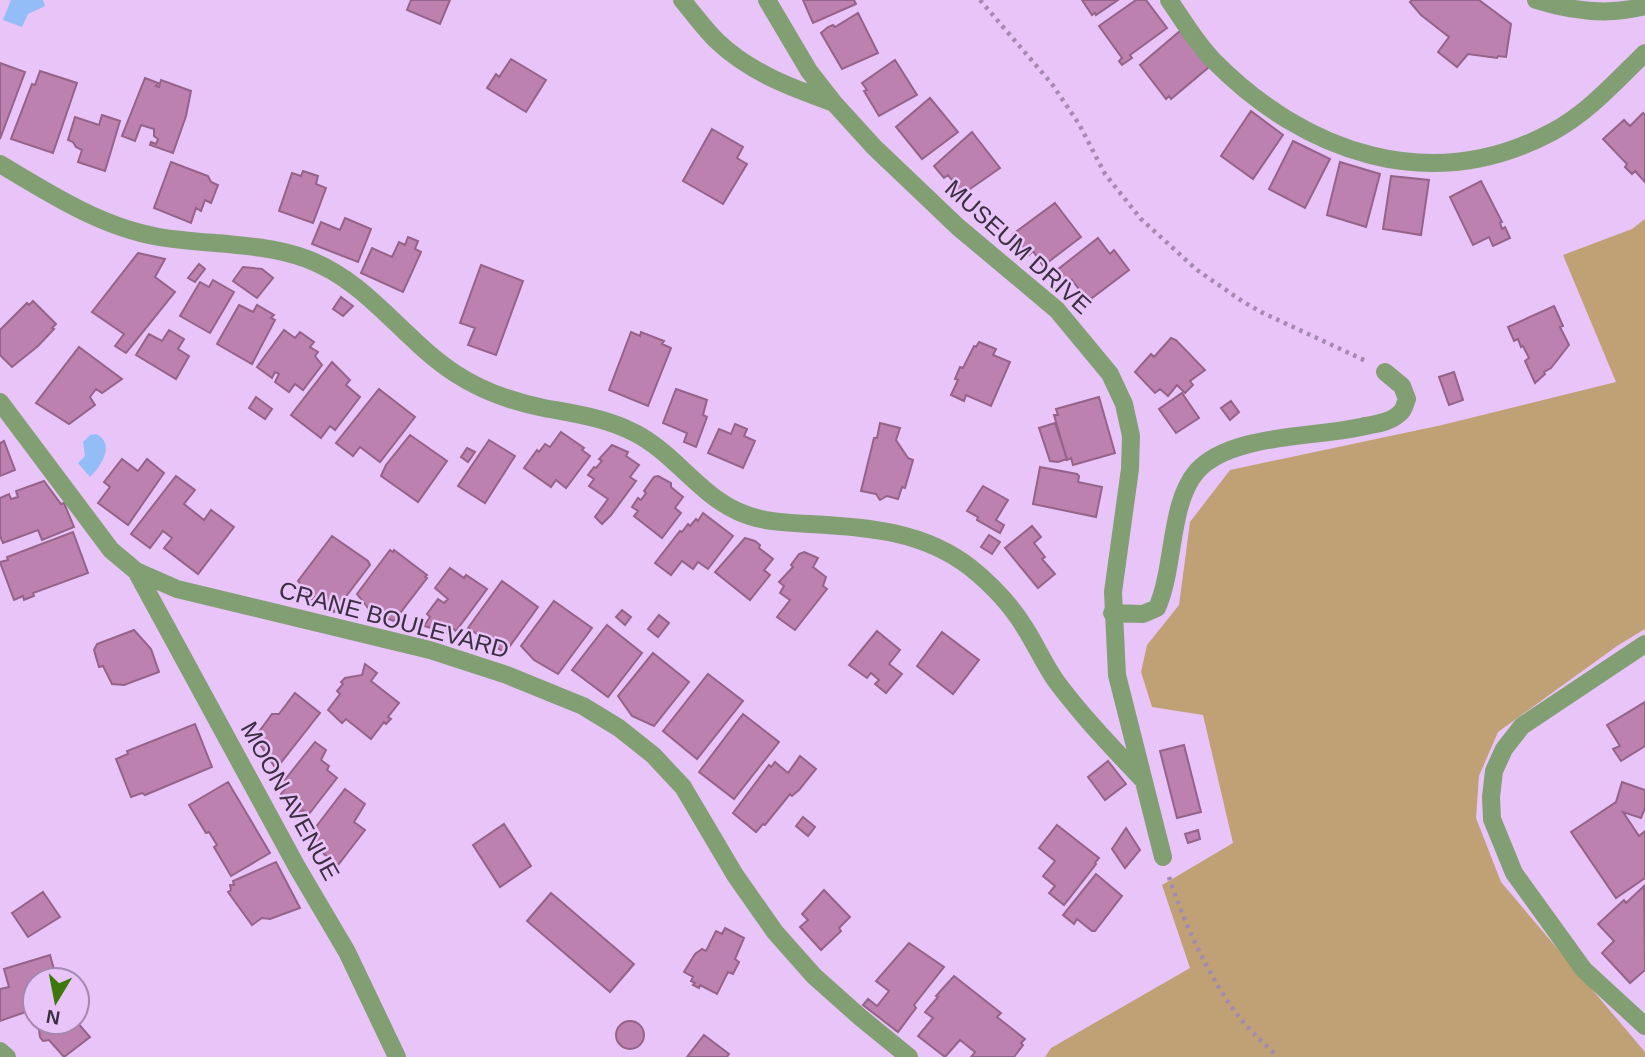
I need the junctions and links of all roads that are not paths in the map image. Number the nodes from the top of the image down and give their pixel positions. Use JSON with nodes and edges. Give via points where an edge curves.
{"nodes":[{"id":1,"x":682,"y":0,"type":"edge"},
{"id":2,"x":767,"y":0,"type":"edge"},
{"id":3,"x":1168,"y":0,"type":"edge"},
{"id":4,"x":1536,"y":0,"type":"edge"},
{"id":5,"x":1645,"y":6,"type":"edge"},
{"id":6,"x":1645,"y":52,"type":"edge"},
{"id":7,"x":834,"y":103,"type":"junction"},
{"id":8,"x":0,"y":164,"type":"edge"},
{"id":9,"x":1385,"y":372,"type":"road end"},
{"id":10,"x":0,"y":402,"type":"edge"},
{"id":11,"x":136,"y":571,"type":"junction"},
{"id":12,"x":1112,"y":613,"type":"junction"},
{"id":13,"x":1645,"y":644,"type":"edge"},
{"id":14,"x":1141,"y":778,"type":"junction"},
{"id":15,"x":1163,"y":857,"type":"road end"},
{"id":16,"x":1645,"y":1027,"type":"edge"},
{"id":17,"x":0,"y":1051,"type":"edge"},
{"id":18,"x":7,"y":1057,"type":"edge"},
{"id":19,"x":397,"y":1057,"type":"edge"},
{"id":20,"x":909,"y":1057,"type":"edge"}],
"edges":[{"from":1,"to":7,"type":"street","via":[[717,41],[751,68]]},
{"from":2,"to":7,"type":"street","name":"MUSEUM DRIVE","via":[[809,71]]},
{"from":3,"to":6,"type":"street","via":[[1212,59],[1270,110],[1307,132],[1389,159],[1437,163],[1518,148],[1553,132],[1589,107]]},
{"from":4,"to":5,"type":"street","via":[[1603,12]]},
{"from":7,"to":12,"type":"street","name":"MUSEUM DRIVE","via":[[958,227],[1057,310],[1110,374],[1124,404],[1130,436]]},
{"from":8,"to":14,"type":"street","via":[[65,204],[111,224],[154,236],[273,250],[336,272],[367,294],[426,354],[459,377],[496,395],[600,418],[637,434],[670,456],[710,495],[738,512],[787,523],[874,528],[941,549],[999,593],[1087,722]]},
{"from":9,"to":12,"type":"street","via":[[1402,386],[1407,399],[1402,413],[1358,428],[1243,446],[1219,454],[1198,470],[1184,490],[1165,591],[1157,608],[1143,614]]},
{"from":10,"to":11,"type":"street","name":"CRANE BOULEVARD","via":[[111,551]]},
{"from":11,"to":19,"type":"street","name":"MOON AVENUE","via":[[347,952]]},
{"from":11,"to":20,"type":"street","name":"CRANE BOULEVARD","via":[[177,589],[430,650],[583,706],[620,728],[682,787],[775,932],[814,976]]},
{"from":12,"to":14,"type":"street","name":"MUSEUM DRIVE","via":[[1116,675]]},
{"from":13,"to":16,"type":"street","via":[[1522,726],[1493,771],[1491,797],[1492,819],[1514,873],[1584,970]]},
{"from":14,"to":15,"type":"street","name":"MUSEUM DRIVE"},
{"from":17,"to":18,"type":"street"}]}
